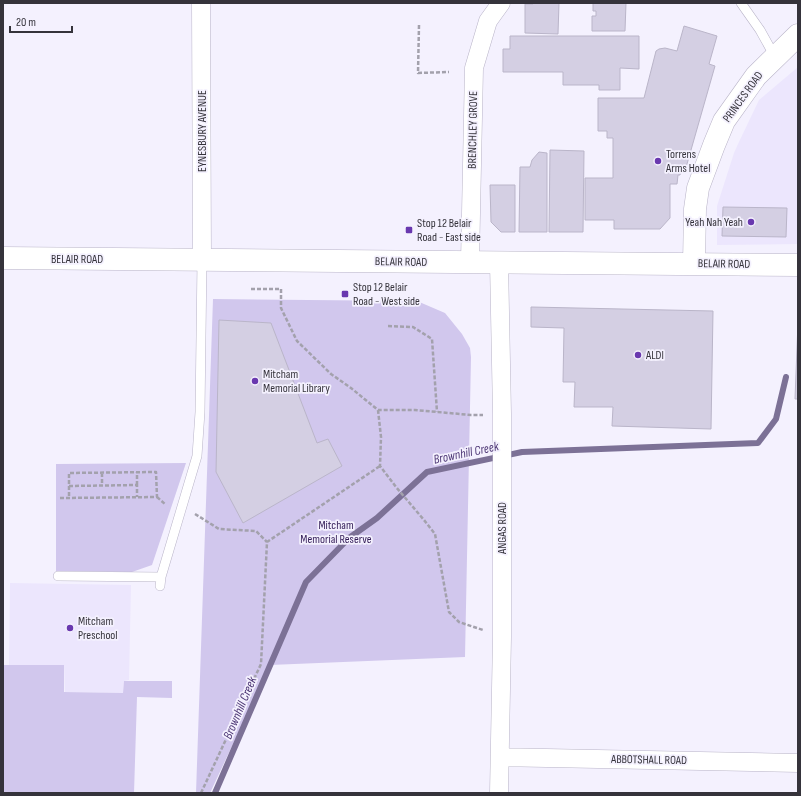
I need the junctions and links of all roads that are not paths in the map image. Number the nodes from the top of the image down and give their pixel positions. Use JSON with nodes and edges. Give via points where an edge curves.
{"nodes":[{"id":1,"x":201,"y":3,"type":"edge"},
{"id":2,"x":501,"y":3,"type":"edge"},
{"id":3,"x":741,"y":3,"type":"edge"},
{"id":4,"x":798,"y":35,"type":"edge"},
{"id":5,"x":775,"y":57,"type":"junction"},
{"id":6,"x":3,"y":258,"type":"edge"},
{"id":7,"x":202,"y":260,"type":"junction"},
{"id":8,"x":470,"y":262,"type":"junction"},
{"id":9,"x":499,"y":262,"type":"junction"},
{"id":10,"x":694,"y":264,"type":"junction"},
{"id":11,"x":798,"y":265,"type":"edge"},
{"id":12,"x":58,"y":576,"type":"dead end"},
{"id":13,"x":500,"y":756,"type":"junction"},
{"id":14,"x":798,"y":763,"type":"edge"},
{"id":15,"x":499,"y":793,"type":"edge"}],
"edges":[{"from":1,"to":7,"type":"street","name":"EYNESBURY AVENUE"},
{"from":2,"to":8,"type":"street","name":"BRENCHLEY GROVE","via":[[488,21],[474,68]]},
{"from":3,"to":5,"type":"lane"},
{"from":4,"to":5,"type":"main road","name":"PRINCES ROAD"},
{"from":5,"to":10,"type":"main road","name":"PRINCES ROAD","via":[[756,76],[724,121],[714,145],[698,188]]},
{"from":6,"to":7,"type":"main road","name":"BELAIR ROAD"},
{"from":7,"to":8,"type":"main road","name":"BELAIR ROAD"},
{"from":7,"to":12,"type":"lane","via":[[200,428],[197,456],[161,581]]},
{"from":8,"to":9,"type":"main road","name":"BELAIR ROAD"},
{"from":9,"to":10,"type":"main road","name":"BELAIR ROAD"},
{"from":9,"to":13,"type":"street","name":"ANGAS ROAD","via":[[502,422]]},
{"from":10,"to":11,"type":"main road","name":"BELAIR ROAD"},
{"from":13,"to":14,"type":"street","name":"ABBOTSHALL ROAD"},
{"from":13,"to":15,"type":"street","name":"ANGAS ROAD"}]}
